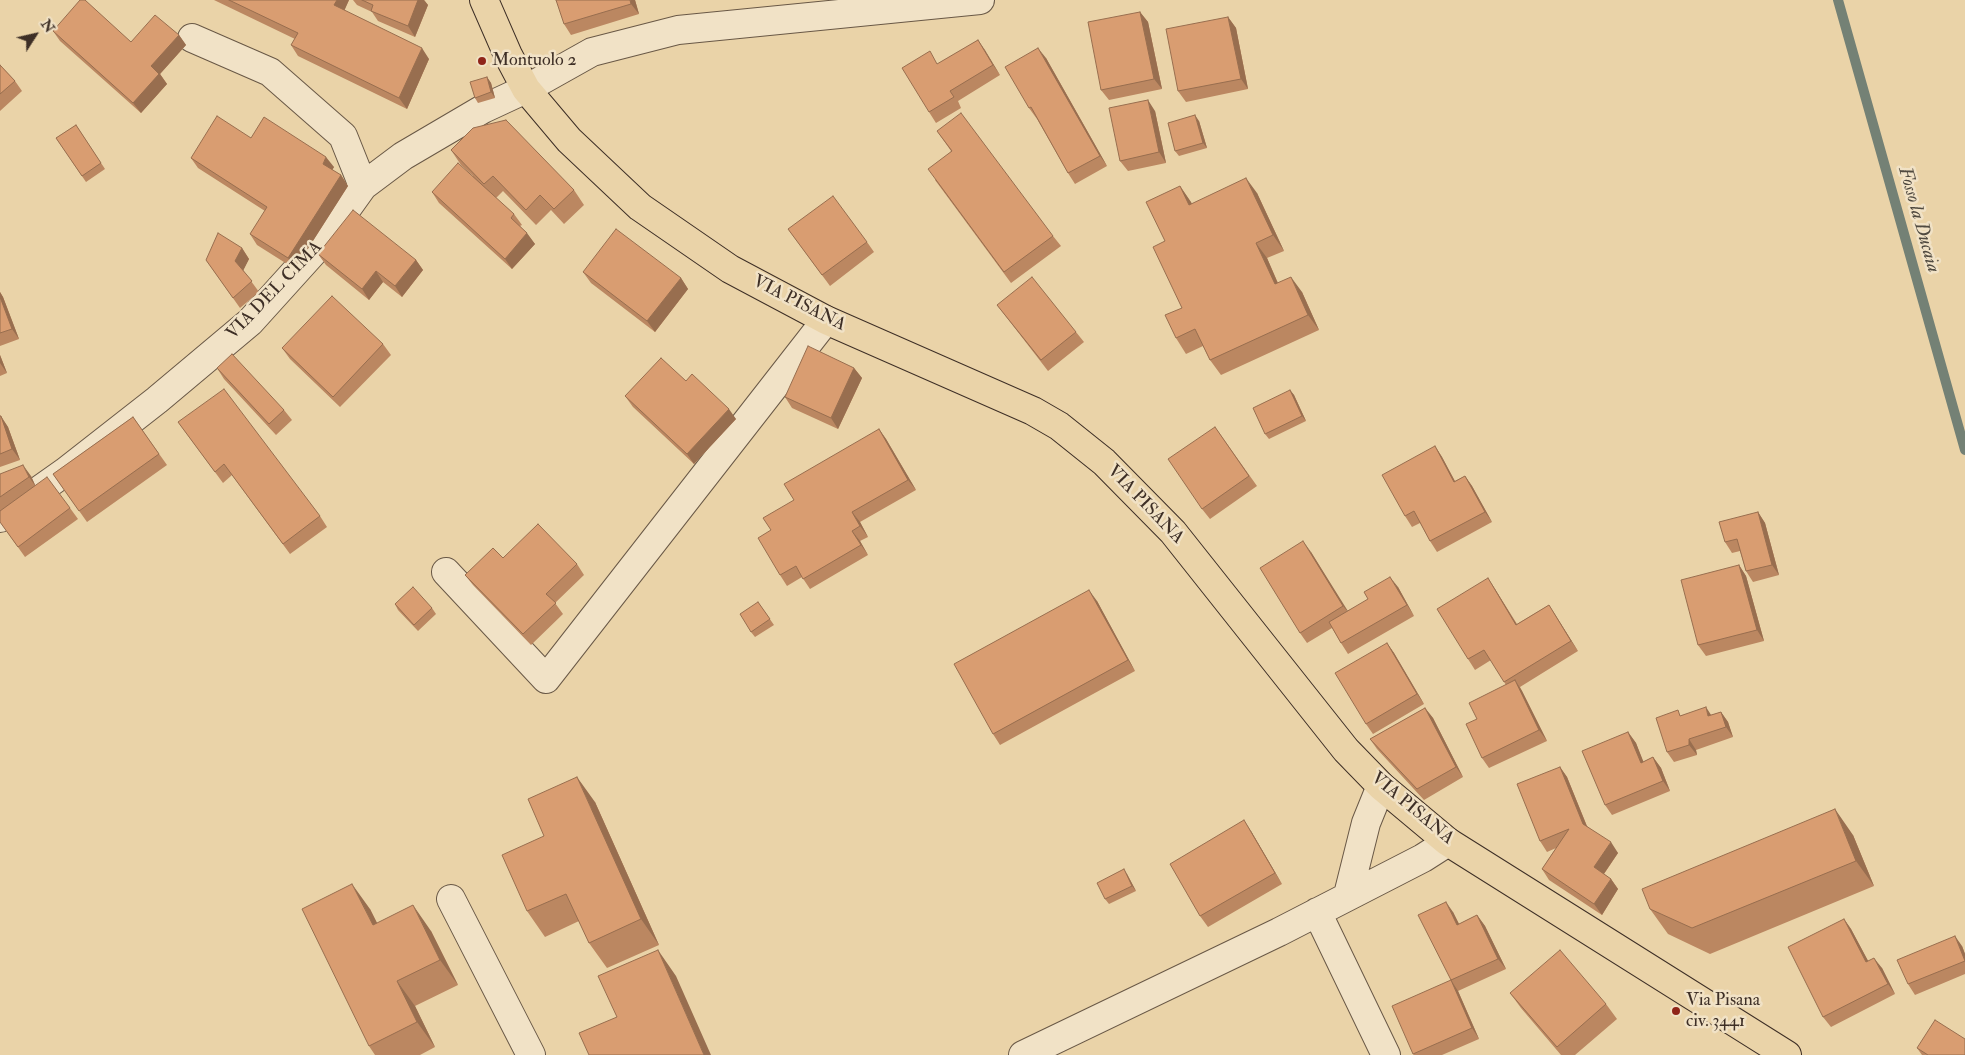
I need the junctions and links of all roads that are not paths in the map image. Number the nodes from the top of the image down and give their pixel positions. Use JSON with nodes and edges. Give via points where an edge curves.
{"nodes":[{"id":1,"x":484,"y":0,"type":"edge"},
{"id":2,"x":980,"y":0,"type":"edge"},
{"id":3,"x":192,"y":38,"type":"dead end"},
{"id":4,"x":526,"y":89,"type":"junction"},
{"id":5,"x":364,"y":186,"type":"junction"},
{"id":6,"x":826,"y":320,"type":"junction"},
{"id":7,"x":0,"y":518,"type":"edge"},
{"id":8,"x":446,"y":572,"type":"dead end"},
{"id":9,"x":1381,"y":786,"type":"junction"},
{"id":10,"x":1448,"y":842,"type":"junction"},
{"id":11,"x":1348,"y":895,"type":"junction"},
{"id":12,"x":451,"y":899,"type":"dead end"},
{"id":13,"x":1317,"y":912,"type":"junction"},
{"id":14,"x":531,"y":1055,"type":"edge"},
{"id":15,"x":1023,"y":1055,"type":"edge"},
{"id":16,"x":1386,"y":1055,"type":"edge"},
{"id":17,"x":1787,"y":1055,"type":"edge"}],
"edges":[{"from":1,"to":4,"type":"main road","name":"VIA PISANA"},
{"from":2,"to":4,"type":"street","name":"VIA DEL CIMA","via":[[678,30],[592,52]]},
{"from":3,"to":5,"type":"street","via":[[270,72],[343,136]]},
{"from":4,"to":5,"type":"street","name":"VIA DEL CIMA","via":[[403,156]]},
{"from":4,"to":6,"type":"main road","name":"VIA PISANA","via":[[569,140],[640,207],[730,269]]},
{"from":5,"to":7,"type":"street","name":"VIA DEL CIMA","via":[[325,239],[250,322],[157,400]]},
{"from":6,"to":8,"type":"street","via":[[546,679]]},
{"from":6,"to":9,"type":"main road","name":"VIA PISANA","via":[[1033,411],[1059,426],[1104,462],[1173,532],[1346,750]]},
{"from":9,"to":10,"type":"main road","name":"VIA PISANA"},
{"from":9,"to":11,"type":"street","via":[[1366,824]]},
{"from":10,"to":11,"type":"street"},
{"from":10,"to":17,"type":"main road","name":"VIA PISANA"},
{"from":11,"to":13,"type":"street"},
{"from":12,"to":14,"type":"street"},
{"from":13,"to":15,"type":"street"},
{"from":13,"to":16,"type":"street"}]}
